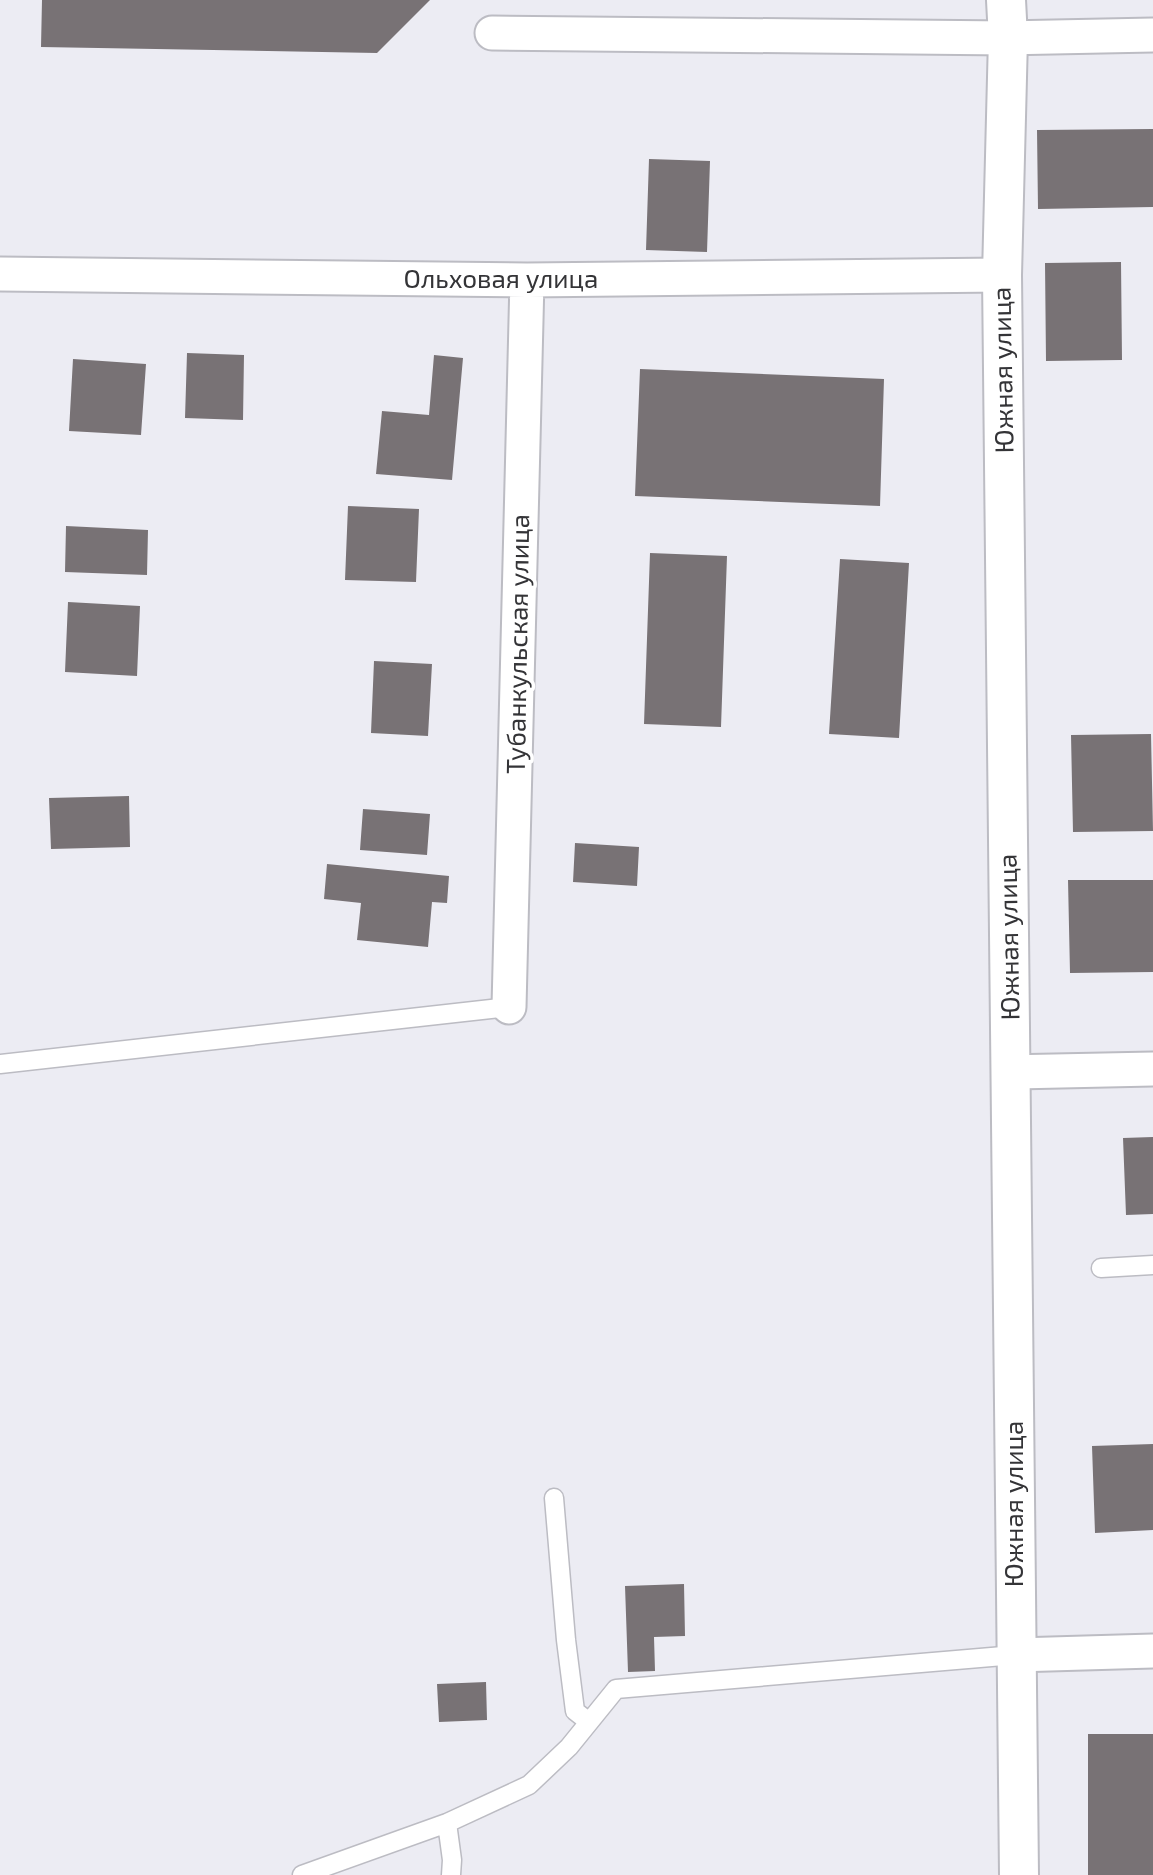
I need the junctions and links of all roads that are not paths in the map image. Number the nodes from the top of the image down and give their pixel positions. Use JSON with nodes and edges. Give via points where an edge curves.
{"nodes":[{"id":1,"x":1006,"y":0,"type":"edge"},
{"id":2,"x":492,"y":33,"type":"dead end"},
{"id":3,"x":1153,"y":35,"type":"edge"},
{"id":4,"x":1007,"y":38,"type":"junction"},
{"id":5,"x":0,"y":274,"type":"edge"},
{"id":6,"x":1002,"y":275,"type":"junction"},
{"id":7,"x":527,"y":280,"type":"junction"},
{"id":8,"x":509,"y":1007,"type":"joint"},
{"id":9,"x":0,"y":1064,"type":"edge"},
{"id":10,"x":1153,"y":1069,"type":"edge"},
{"id":11,"x":1010,"y":1072,"type":"junction"},
{"id":12,"x":1153,"y":1265,"type":"edge"},
{"id":13,"x":1101,"y":1268,"type":"dead end"},
{"id":14,"x":554,"y":1498,"type":"dead end"},
{"id":15,"x":1153,"y":1651,"type":"edge"},
{"id":16,"x":1015,"y":1655,"type":"junction"},
{"id":17,"x":589,"y":1722,"type":"junction"},
{"id":18,"x":447,"y":1822,"type":"junction"},
{"id":19,"x":302,"y":1875,"type":"edge"},
{"id":20,"x":451,"y":1875,"type":"edge"},
{"id":21,"x":1018,"y":1875,"type":"edge"}],
"edges":[{"from":1,"to":4,"type":"street","name":"Южная улица"},
{"from":2,"to":4,"type":"street"},
{"from":3,"to":4,"type":"street"},
{"from":4,"to":6,"type":"street","name":"Южная улица"},
{"from":5,"to":7,"type":"street","name":"Ольховая улица"},
{"from":6,"to":7,"type":"street","name":"Ольховая улица"},
{"from":6,"to":11,"type":"street","name":"Южная улица"},
{"from":7,"to":8,"type":"street","name":"Тубанкульская улица"},
{"from":8,"to":9,"type":"lane"},
{"from":10,"to":11,"type":"street"},
{"from":11,"to":16,"type":"street","name":"Южная улица"},
{"from":12,"to":13,"type":"lane"},
{"from":14,"to":17,"type":"lane","via":[[575,1711]]},
{"from":15,"to":16,"type":"street"},
{"from":16,"to":17,"type":"lane","via":[[616,1689]]},
{"from":16,"to":21,"type":"street","name":"Южная улица"},
{"from":17,"to":18,"type":"lane","via":[[530,1785]]},
{"from":18,"to":19,"type":"lane"},
{"from":18,"to":20,"type":"lane"}]}
